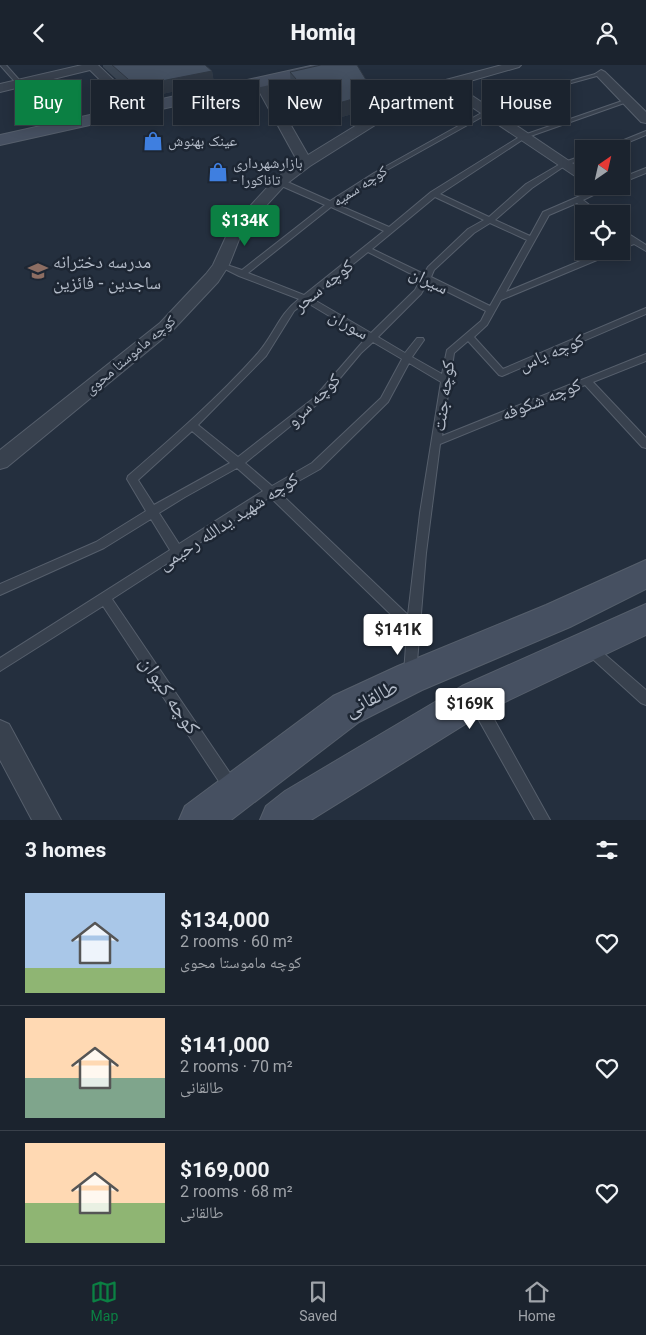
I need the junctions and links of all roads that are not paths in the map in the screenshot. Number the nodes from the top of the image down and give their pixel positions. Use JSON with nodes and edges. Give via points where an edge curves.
{"nodes":[{"id":1,"x":3,"y":65,"type":"edge"},
{"id":2,"x":92,"y":65,"type":"edge"},
{"id":3,"x":337,"y":65,"type":"edge"},
{"id":4,"x":515,"y":65,"type":"edge"},
{"id":5,"x":601,"y":74,"type":"joint"},
{"id":6,"x":16,"y":80,"type":"edge"},
{"id":7,"x":31,"y":80,"type":"edge"},
{"id":8,"x":107,"y":80,"type":"edge"},
{"id":9,"x":461,"y":80,"type":"edge"},
{"id":10,"x":260,"y":82,"type":"junction"},
{"id":11,"x":570,"y":83,"type":"edge"},
{"id":12,"x":15,"y":84,"type":"edge"},
{"id":13,"x":0,"y":88,"type":"edge"},
{"id":14,"x":163,"y":104,"type":"edge"},
{"id":15,"x":636,"y":106,"type":"edge"},
{"id":16,"x":482,"y":111,"type":"edge"},
{"id":17,"x":646,"y":119,"type":"edge"},
{"id":18,"x":91,"y":120,"type":"edge"},
{"id":19,"x":366,"y":125,"type":"edge"},
{"id":20,"x":505,"y":125,"type":"edge"},
{"id":21,"x":646,"y":133,"type":"edge"},
{"id":22,"x":523,"y":137,"type":"junction"},
{"id":23,"x":0,"y":140,"type":"edge"},
{"id":24,"x":628,"y":140,"type":"edge"},
{"id":25,"x":575,"y":160,"type":"edge"},
{"id":26,"x":305,"y":163,"type":"junction"},
{"id":27,"x":564,"y":164,"type":"junction"},
{"id":28,"x":646,"y":170,"type":"edge"},
{"id":29,"x":575,"y":172,"type":"edge"},
{"id":30,"x":630,"y":177,"type":"edge"},
{"id":31,"x":280,"y":181,"type":"junction"},
{"id":32,"x":434,"y":194,"type":"junction"},
{"id":33,"x":587,"y":195,"type":"edge"},
{"id":34,"x":578,"y":200,"type":"junction"},
{"id":35,"x":329,"y":205,"type":"junction"},
{"id":36,"x":585,"y":205,"type":"edge"},
{"id":37,"x":489,"y":220,"type":"junction"},
{"id":38,"x":389,"y":231,"type":"junction"},
{"id":39,"x":630,"y":238,"type":"edge"},
{"id":40,"x":531,"y":239,"type":"junction"},
{"id":41,"x":634,"y":241,"type":"junction"},
{"id":42,"x":630,"y":243,"type":"edge"},
{"id":43,"x":367,"y":249,"type":"junction"},
{"id":44,"x":646,"y":249,"type":"edge"},
{"id":45,"x":589,"y":260,"type":"edge"},
{"id":46,"x":221,"y":265,"type":"junction"},
{"id":47,"x":242,"y":274,"type":"junction"},
{"id":48,"x":426,"y":278,"type":"junction"},
{"id":49,"x":305,"y":298,"type":"junction"},
{"id":50,"x":498,"y":298,"type":"junction"},
{"id":51,"x":491,"y":310,"type":"junction"},
{"id":52,"x":646,"y":311,"type":"edge"},
{"id":53,"x":468,"y":336,"type":"junction"},
{"id":54,"x":372,"y":337,"type":"junction"},
{"id":55,"x":420,"y":340,"type":"dead end"},
{"id":56,"x":407,"y":357,"type":"junction"},
{"id":57,"x":646,"y":357,"type":"edge"},
{"id":58,"x":446,"y":380,"type":"junction"},
{"id":59,"x":586,"y":381,"type":"junction"},
{"id":60,"x":192,"y":425,"type":"junction"},
{"id":61,"x":436,"y":442,"type":"junction"},
{"id":62,"x":646,"y":444,"type":"edge"},
{"id":63,"x":0,"y":461,"type":"edge"},
{"id":64,"x":238,"y":463,"type":"junction"},
{"id":65,"x":271,"y":491,"type":"junction"},
{"id":66,"x":152,"y":512,"type":"junction"},
{"id":67,"x":178,"y":553,"type":"junction"},
{"id":68,"x":646,"y":574,"type":"edge"},
{"id":69,"x":0,"y":590,"type":"edge"},
{"id":70,"x":105,"y":599,"type":"junction"},
{"id":71,"x":646,"y":619,"type":"edge"},
{"id":72,"x":412,"y":627,"type":"junction"},
{"id":73,"x":587,"y":646,"type":"junction"},
{"id":74,"x":0,"y":665,"type":"edge"},
{"id":75,"x":410,"y":679,"type":"junction"},
{"id":76,"x":475,"y":698,"type":"junction"},
{"id":77,"x":646,"y":699,"type":"edge"},
{"id":78,"x":0,"y":733,"type":"edge"},
{"id":79,"x":235,"y":792,"type":"junction"},
{"id":80,"x":538,"y":818,"type":"edge"},
{"id":81,"x":47,"y":820,"type":"edge"},
{"id":82,"x":199,"y":820,"type":"edge"},
{"id":83,"x":280,"y":820,"type":"edge"}],
"edges":[{"from":1,"to":6,"type":"lane"},
{"from":2,"to":7,"type":"street"},
{"from":2,"to":8,"type":"street"},
{"from":3,"to":10,"type":"main road"},
{"from":4,"to":9,"type":"street","name":"کوچه ماموستا محوی"},
{"from":5,"to":11,"type":"lane","name":"کوچه سمیه"},
{"from":5,"to":15,"type":"street"},
{"from":10,"to":14,"type":"main road"},
{"from":10,"to":26,"type":"street"},
{"from":12,"to":13,"type":"street"},
{"from":15,"to":17,"type":"street"},
{"from":15,"to":22,"type":"lane","name":"کوچه سحر"},
{"from":16,"to":35,"type":"lane","name":"کوچه سمیه"},
{"from":18,"to":23,"type":"main road"},
{"from":19,"to":26,"type":"street","name":"کوچه ماموستا محوی"},
{"from":20,"to":22,"type":"street"},
{"from":21,"to":24,"type":"lane"},
{"from":22,"to":27,"type":"street"},
{"from":22,"to":32,"type":"lane","name":"کوچه سحر"},
{"from":25,"to":27,"type":"lane","name":"کوچه سرو"},
{"from":26,"to":31,"type":"street","name":"کوچه ماموستا محوی"},
{"from":27,"to":29,"type":"street"},
{"from":27,"to":37,"type":"lane","name":"کوچه سرو","via":[[529,186]]},
{"from":28,"to":30,"type":"lane"},
{"from":31,"to":35,"type":"lane"},
{"from":31,"to":46,"type":"street","name":"کوچه ماموستا محوی","via":[[235,231]]},
{"from":32,"to":37,"type":"lane"},
{"from":32,"to":38,"type":"lane","name":"کوچه سحر"},
{"from":33,"to":34,"type":"lane","name":"کوچه جنت"},
{"from":34,"to":36,"type":"lane"},
{"from":34,"to":40,"type":"lane","name":"کوچه جنت","via":[[546,214]]},
{"from":35,"to":38,"type":"lane"},
{"from":35,"to":47,"type":"lane","name":"کوچه سمیه"},
{"from":37,"to":40,"type":"lane"},
{"from":37,"to":48,"type":"lane","name":"کوچه سرو","via":[[471,231]]},
{"from":38,"to":43,"type":"lane","name":"کوچه سحر"},
{"from":39,"to":41,"type":"lane"},
{"from":40,"to":50,"type":"lane","name":"کوچه جنت"},
{"from":41,"to":42,"type":"lane"},
{"from":41,"to":44,"type":"lane"},
{"from":43,"to":48,"type":"lane","name":"سیران"},
{"from":43,"to":49,"type":"lane","name":"کوچه سحر"},
{"from":45,"to":50,"type":"lane"},
{"from":46,"to":47,"type":"lane","name":"سوران"},
{"from":46,"to":63,"type":"street","name":"کوچه ماموستا محوی","via":[[166,327]]},
{"from":47,"to":49,"type":"lane","name":"سوران"},
{"from":48,"to":51,"type":"lane","name":"سیران"},
{"from":48,"to":54,"type":"lane","name":"کوچه سرو","via":[[418,292]]},
{"from":49,"to":54,"type":"lane","name":"سوران"},
{"from":49,"to":60,"type":"lane","name":"کوچه سحر","via":[[291,309],[263,354]]},
{"from":50,"to":51,"type":"lane","name":"کوچه جنت"},
{"from":51,"to":53,"type":"lane","name":"کوچه جنت","via":[[484,323]]},
{"from":52,"to":53,"type":"lane","name":"کوچه یاس","via":[[502,373]]},
{"from":53,"to":58,"type":"lane","name":"کوچه جنت","via":[[450,352]]},
{"from":54,"to":56,"type":"lane","name":"سوران"},
{"from":54,"to":64,"type":"lane","name":"کوچه سرو","via":[[317,400]]},
{"from":55,"to":56,"type":"lane","name":"کوچه شهید یدالله رحیمی"},
{"from":56,"to":58,"type":"lane","name":"سوران"},
{"from":56,"to":65,"type":"lane","name":"کوچه شهید یدالله رحیمی","via":[[386,400],[316,466]]},
{"from":57,"to":59,"type":"lane","name":"کوچه شکوفه"},
{"from":58,"to":61,"type":"lane","name":"کوچه جنت"},
{"from":59,"to":61,"type":"lane","name":"کوچه شکوفه"},
{"from":59,"to":62,"type":"lane"},
{"from":60,"to":64,"type":"lane"},
{"from":60,"to":66,"type":"lane","name":"کوچه سحر","via":[[132,479]]},
{"from":61,"to":72,"type":"lane","name":"کوچه جنت"},
{"from":64,"to":65,"type":"lane"},
{"from":64,"to":66,"type":"lane","name":"کوچه سرو"},
{"from":65,"to":67,"type":"lane","name":"کوچه شهید یدالله رحیمی"},
{"from":65,"to":72,"type":"lane"},
{"from":66,"to":67,"type":"lane","name":"کوچه سحر"},
{"from":66,"to":69,"type":"lane","name":"کوچه سرو","via":[[100,545]]},
{"from":67,"to":70,"type":"lane","name":"کوچه شهید یدالله رحیمی"},
{"from":68,"to":75,"type":"main road","name":"طالقانی","via":[[558,616]]},
{"from":70,"to":74,"type":"lane","name":"کوچه شهید یدالله رحیمی"},
{"from":70,"to":79,"type":"lane","name":"کوچه کیوان"},
{"from":71,"to":73,"type":"main road"},
{"from":72,"to":75,"type":"lane","name":"کوچه جنت"},
{"from":73,"to":76,"type":"main road"},
{"from":73,"to":77,"type":"lane"},
{"from":75,"to":79,"type":"main road","name":"طالقانی","via":[[346,709]]},
{"from":76,"to":80,"type":"lane"},
{"from":76,"to":83,"type":"main road","via":[[299,805]]},
{"from":78,"to":81,"type":"street"},
{"from":79,"to":82,"type":"main road","name":"طالقانی"}]}
